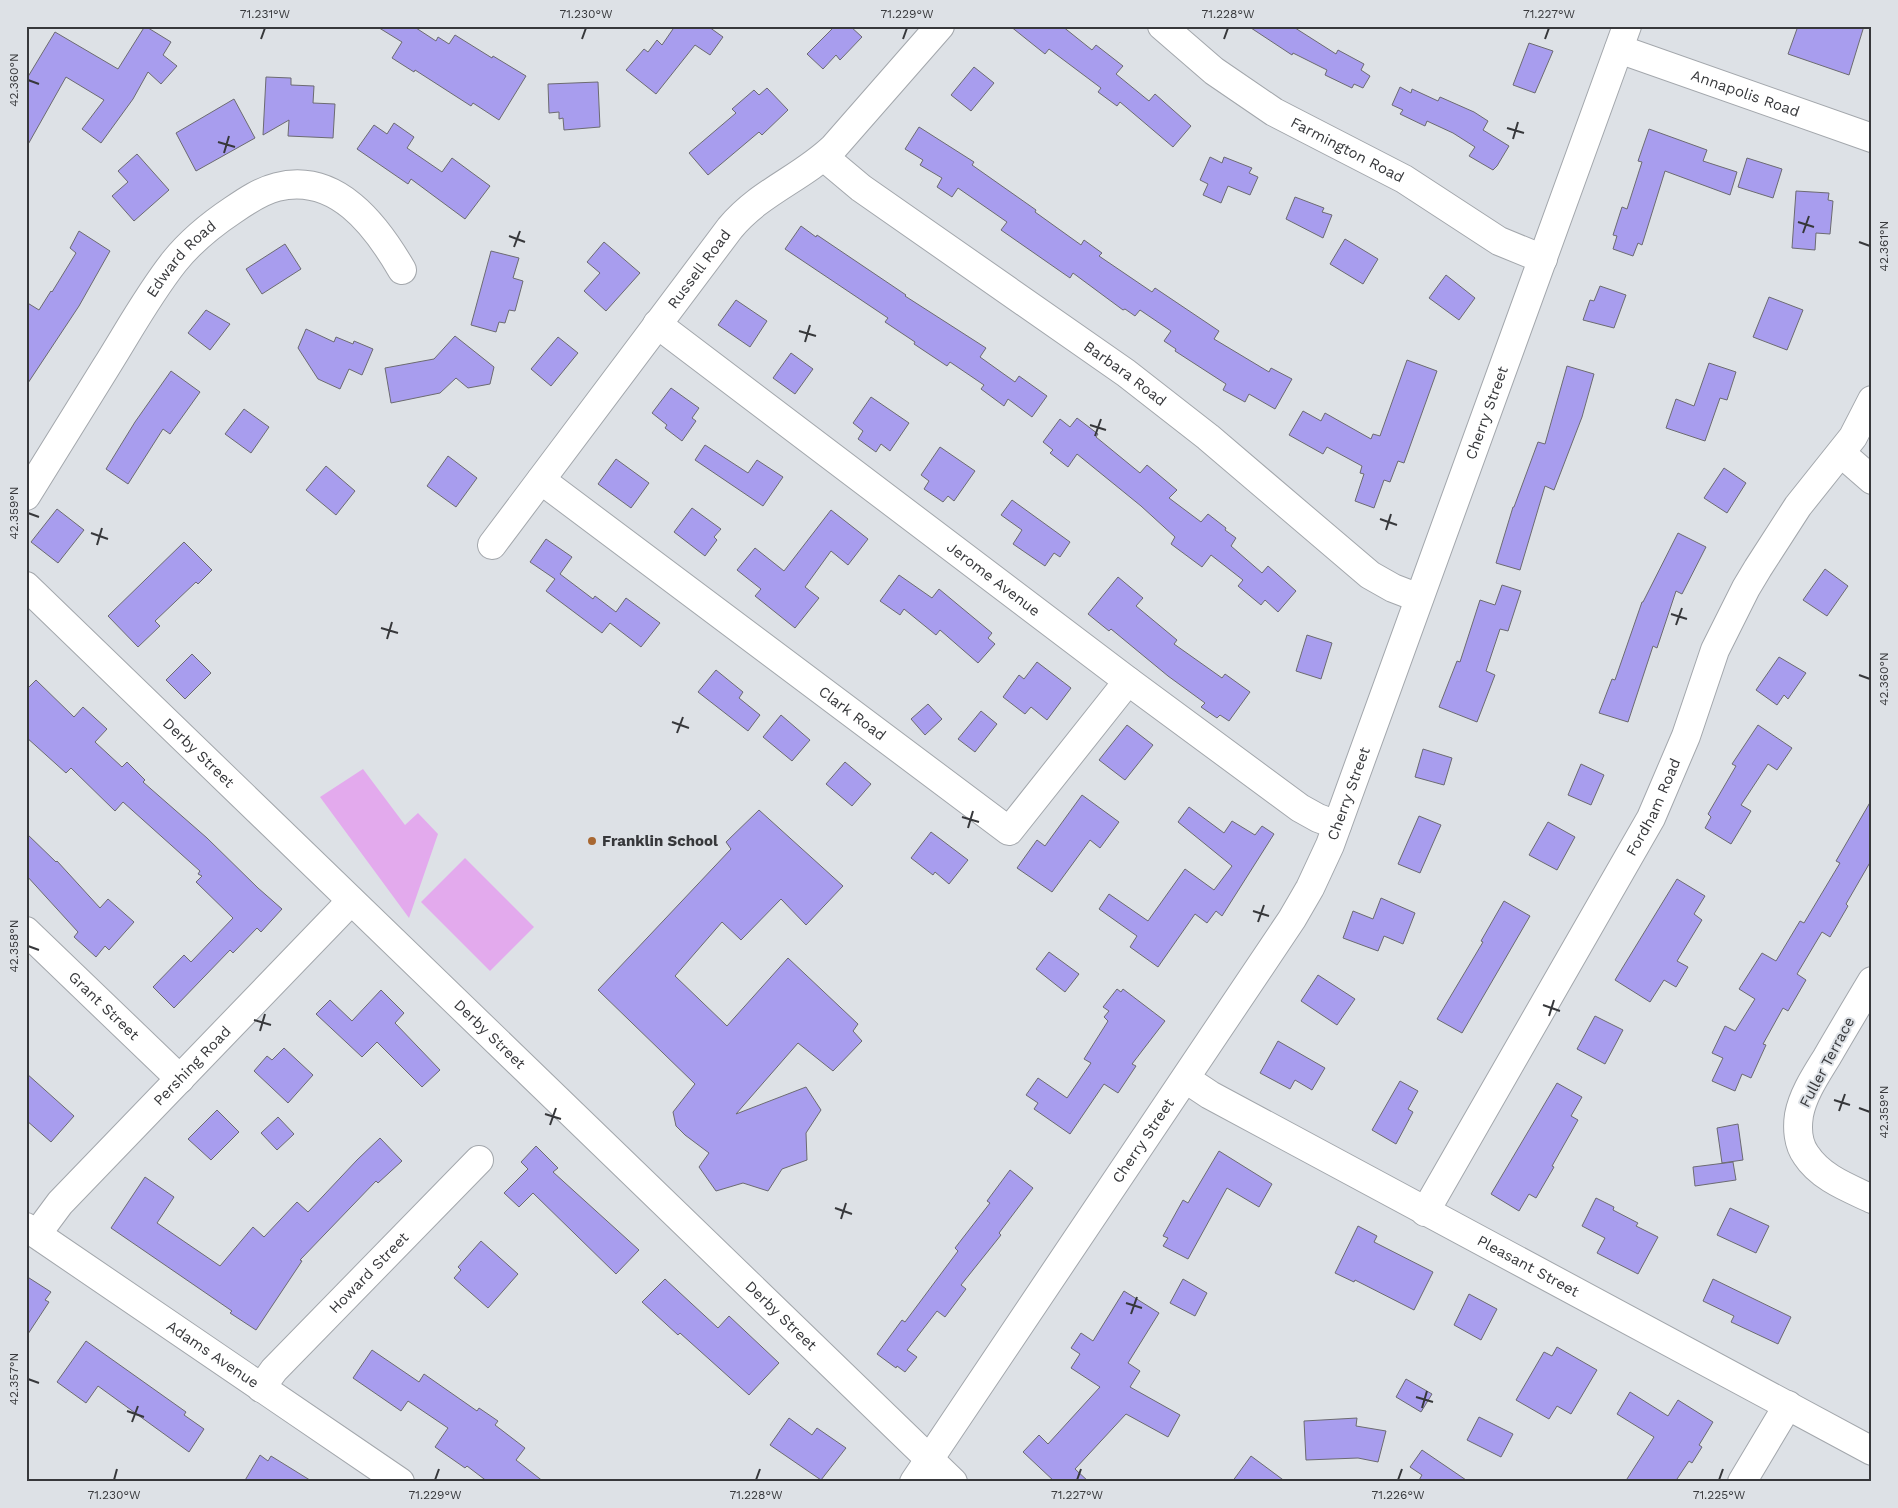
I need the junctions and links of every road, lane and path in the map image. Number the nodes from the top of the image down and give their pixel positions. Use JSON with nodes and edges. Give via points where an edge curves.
{"nodes":[{"id":1,"x":940,"y":26,"type":"edge"},
{"id":2,"x":1162,"y":26,"type":"edge"},
{"id":3,"x":1623,"y":38,"type":"edge"},
{"id":4,"x":1872,"y":138,"type":"edge"},
{"id":5,"x":824,"y":156,"type":"junction"},
{"id":6,"x":1543,"y":259,"type":"junction"},
{"id":7,"x":402,"y":270,"type":"dead end"},
{"id":8,"x":657,"y":324,"type":"junction"},
{"id":9,"x":1872,"y":400,"type":"edge"},
{"id":10,"x":1841,"y":453,"type":"junction"},
{"id":11,"x":541,"y":480,"type":"junction"},
{"id":12,"x":1872,"y":480,"type":"edge"},
{"id":13,"x":26,"y":496,"type":"edge"},
{"id":14,"x":492,"y":546,"type":"dead end"},
{"id":15,"x":26,"y":586,"type":"edge"},
{"id":16,"x":1420,"y":598,"type":"junction"},
{"id":17,"x":1128,"y":681,"type":"junction"},
{"id":18,"x":1337,"y":825,"type":"junction"},
{"id":19,"x":351,"y":901,"type":"junction"},
{"id":20,"x":26,"y":930,"type":"edge"},
{"id":21,"x":1872,"y":981,"type":"edge"},
{"id":22,"x":180,"y":1079,"type":"junction"},
{"id":23,"x":1186,"y":1079,"type":"junction"},
{"id":24,"x":479,"y":1160,"type":"dead end"},
{"id":25,"x":1872,"y":1199,"type":"edge"},
{"id":26,"x":1425,"y":1212,"type":"junction"},
{"id":27,"x":31,"y":1230,"type":"edge"},
{"id":28,"x":261,"y":1388,"type":"junction"},
{"id":29,"x":1788,"y":1405,"type":"junction"},
{"id":30,"x":1872,"y":1451,"type":"edge"},
{"id":31,"x":929,"y":1459,"type":"junction"},
{"id":32,"x":400,"y":1482,"type":"edge"},
{"id":33,"x":914,"y":1482,"type":"edge"},
{"id":34,"x":953,"y":1482,"type":"edge"},
{"id":35,"x":1742,"y":1482,"type":"edge"}],
"edges":[{"from":1,"to":5,"type":"street","name":"Russell Road"},
{"from":2,"to":6,"type":"street","name":"Farmington Road","via":[[1214,71],[1274,112],[1404,179],[1499,241]]},
{"from":3,"to":4,"type":"street","name":"Annapolis Road"},
{"from":3,"to":6,"type":"street","name":"Cherry Street"},
{"from":5,"to":8,"type":"street","name":"Russell Road","via":[[765,195],[738,218]]},
{"from":5,"to":16,"type":"street","name":"Barbara Road","via":[[861,188],[1166,403],[1370,574],[1393,588]]},
{"from":6,"to":16,"type":"street","name":"Cherry Street"},
{"from":7,"to":13,"type":"street","name":"Edward Road","via":[[365,217],[351,205],[320,189],[290,185],[275,188],[243,204],[207,230],[174,261]]},
{"from":8,"to":11,"type":"street","name":"Russell Road"},
{"from":8,"to":17,"type":"street","name":"Jerome Avenue"},
{"from":9,"to":10,"type":"street","name":"Fordham Road"},
{"from":10,"to":12,"type":"street"},
{"from":10,"to":26,"type":"street","name":"Fordham Road","via":[[1798,506],[1754,574],[1715,650],[1686,736],[1651,818]]},
{"from":11,"to":14,"type":"street","name":"Russell Road"},
{"from":11,"to":17,"type":"street","name":"Clark Road","via":[[1009,831]]},
{"from":15,"to":19,"type":"street","name":"Derby Street"},
{"from":16,"to":18,"type":"street","name":"Cherry Street"},
{"from":17,"to":18,"type":"street","name":"Jerome Avenue","via":[[1300,808]]},
{"from":18,"to":23,"type":"street","name":"Cherry Street","via":[[1301,904]]},
{"from":19,"to":22,"type":"street","name":"Pershing Road"},
{"from":19,"to":31,"type":"street","name":"Derby Street"},
{"from":20,"to":22,"type":"street","name":"Grant Street"},
{"from":21,"to":25,"type":"street","name":"Fuller Terrace","via":[[1809,1089],[1799,1114],[1798,1130],[1801,1146],[1816,1168]]},
{"from":22,"to":27,"type":"street","name":"Pershing Road"},
{"from":23,"to":26,"type":"street","name":"Pleasant Street"},
{"from":23,"to":31,"type":"street","name":"Cherry Street"},
{"from":24,"to":28,"type":"street","name":"Howard Street","via":[[274,1370]]},
{"from":26,"to":29,"type":"street","name":"Pleasant Street"},
{"from":27,"to":28,"type":"street","name":"Adams Avenue"},
{"from":28,"to":32,"type":"street","name":"Adams Avenue"},
{"from":29,"to":30,"type":"street","name":"Pleasant Street"},
{"from":29,"to":35,"type":"street"},
{"from":31,"to":33,"type":"street","name":"Cherry Street"},
{"from":31,"to":34,"type":"street","name":"Derby Street"}]}
